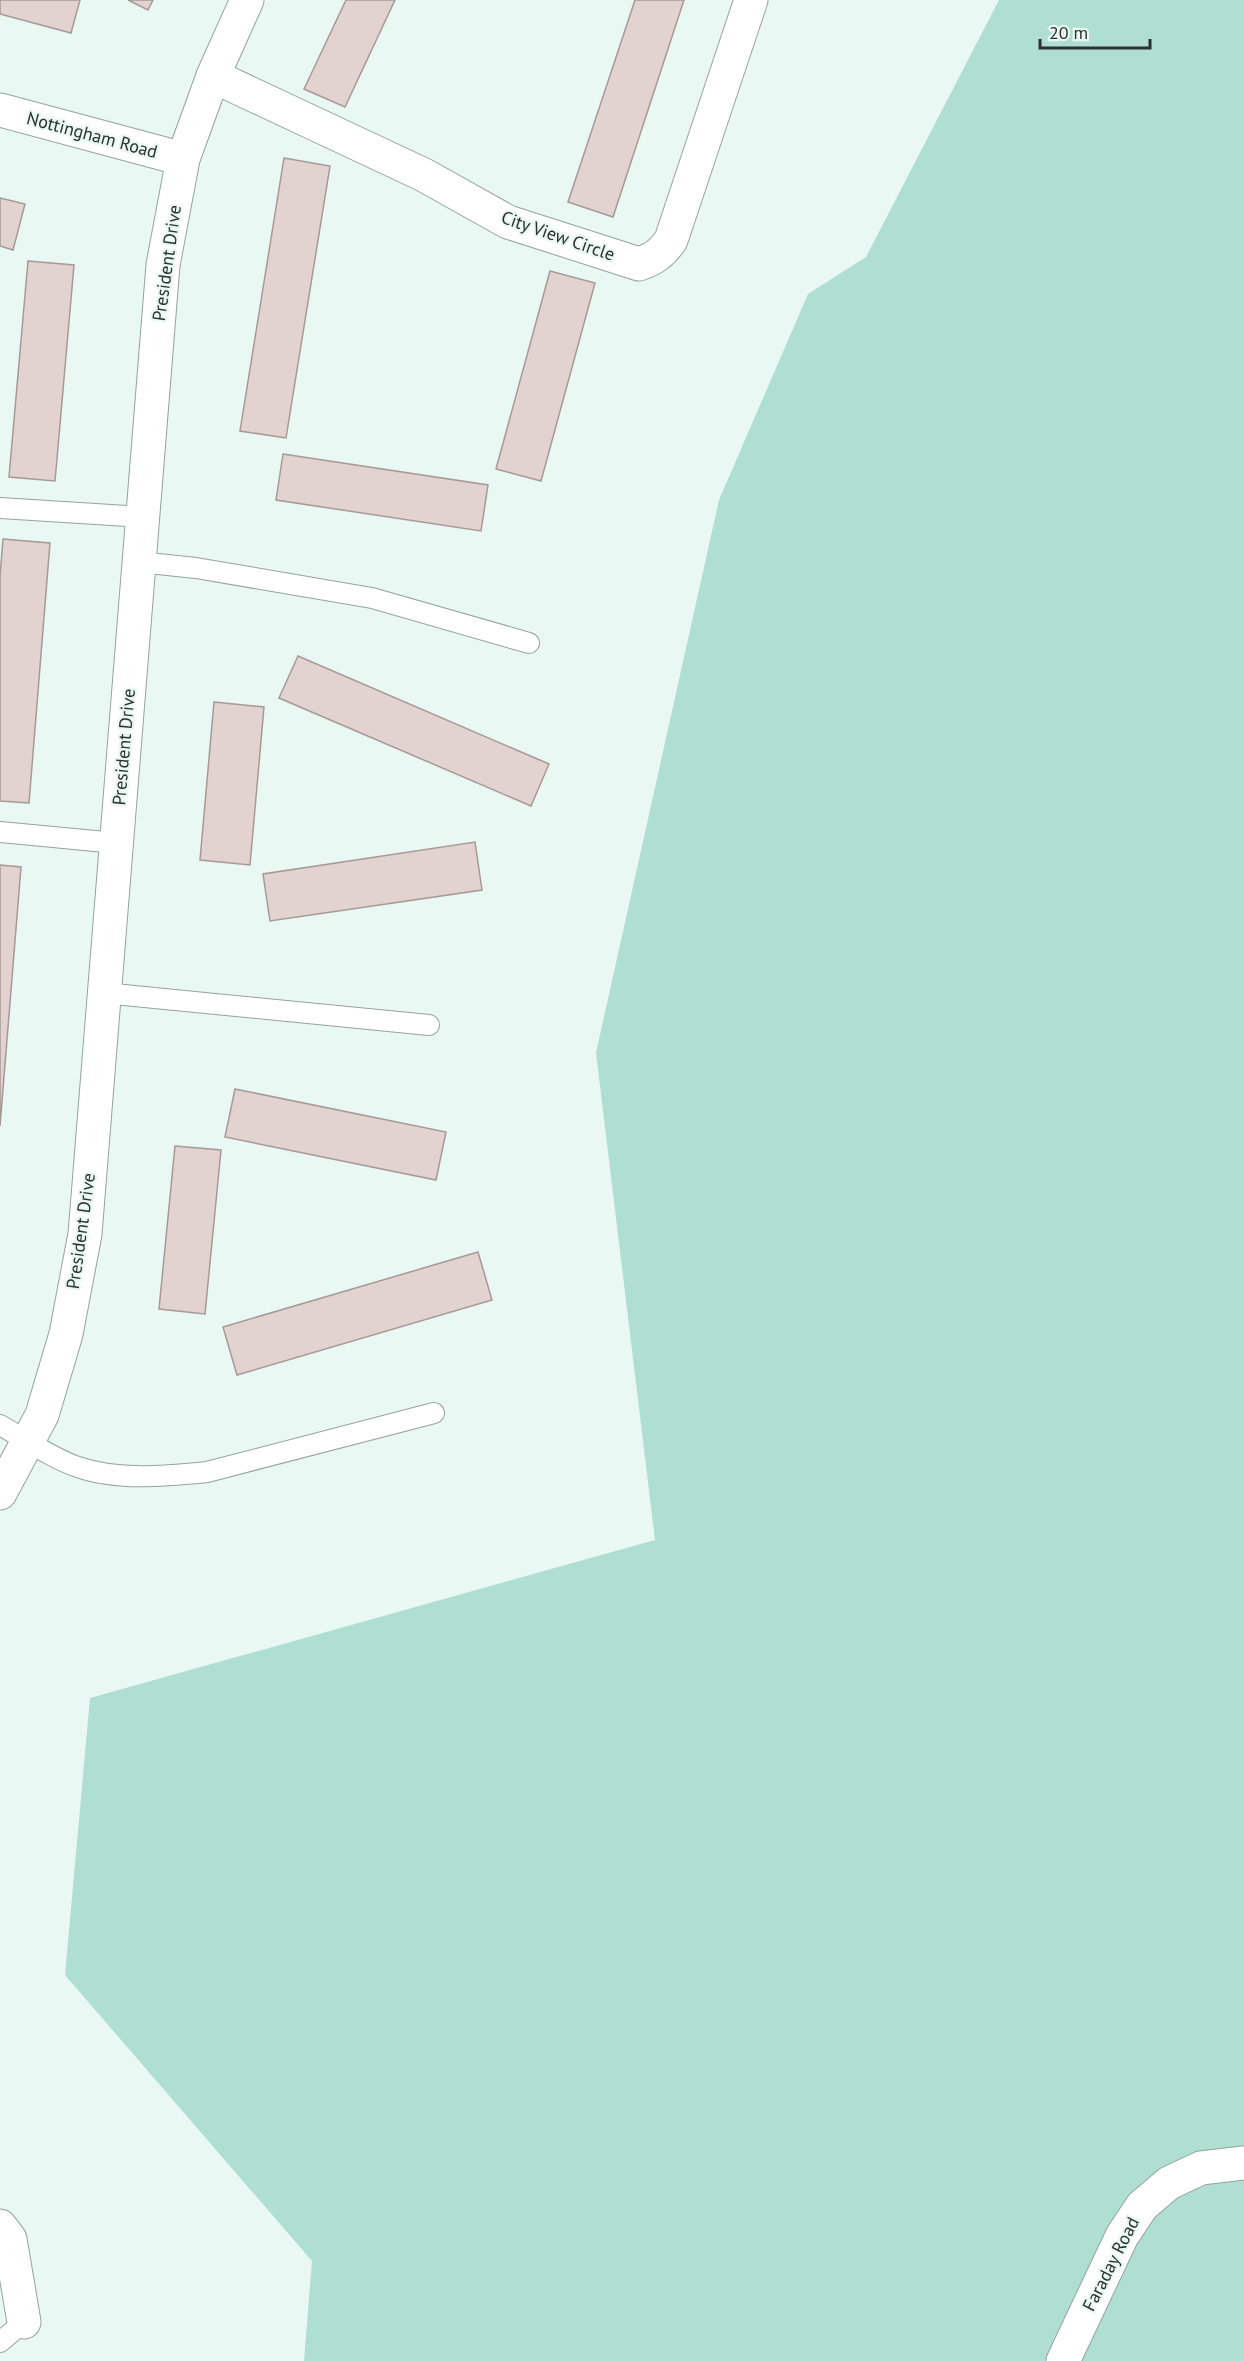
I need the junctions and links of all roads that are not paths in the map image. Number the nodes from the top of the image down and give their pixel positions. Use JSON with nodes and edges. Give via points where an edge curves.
{"nodes":[{"id":1,"x":247,"y":0,"type":"edge"},
{"id":2,"x":751,"y":0,"type":"edge"},
{"id":3,"x":213,"y":76,"type":"junction"},
{"id":4,"x":0,"y":110,"type":"edge"},
{"id":5,"x":183,"y":159,"type":"junction"},
{"id":6,"x":0,"y":508,"type":"edge"},
{"id":7,"x":143,"y":517,"type":"junction"},
{"id":8,"x":139,"y":562,"type":"junction"},
{"id":9,"x":529,"y":643,"type":"dead end"},
{"id":10,"x":0,"y":831,"type":"edge"},
{"id":11,"x":116,"y":843,"type":"junction"},
{"id":12,"x":104,"y":993,"type":"junction"},
{"id":13,"x":429,"y":1025,"type":"dead end"},
{"id":14,"x":434,"y":1413,"type":"dead end"},
{"id":15,"x":0,"y":1425,"type":"edge"},
{"id":16,"x":28,"y":1441,"type":"junction"},
{"id":17,"x":0,"y":1493,"type":"edge"},
{"id":18,"x":1244,"y":2163,"type":"edge"},
{"id":19,"x":0,"y":2226,"type":"edge"},
{"id":20,"x":12,"y":2332,"type":"edge"},
{"id":21,"x":1063,"y":2361,"type":"edge"}],
"edges":[{"from":1,"to":3,"type":"street","name":"President Drive"},
{"from":2,"to":3,"type":"street","name":"City View Circle","via":[[671,240],[662,253],[639,264],[508,222],[424,175]]},
{"from":3,"to":5,"type":"street","name":"President Drive"},
{"from":4,"to":5,"type":"street","name":"Nottingham Road"},
{"from":5,"to":7,"type":"street","name":"President Drive","via":[[163,265]]},
{"from":6,"to":7,"type":"lane"},
{"from":7,"to":8,"type":"street","name":"President Drive"},
{"from":8,"to":9,"type":"lane","via":[[372,598]]},
{"from":8,"to":11,"type":"street","name":"President Drive"},
{"from":10,"to":11,"type":"lane"},
{"from":11,"to":12,"type":"street","name":"President Drive"},
{"from":12,"to":13,"type":"lane"},
{"from":12,"to":16,"type":"street","name":"President Drive","via":[[85,1234],[66,1334],[42,1415]]},
{"from":14,"to":16,"type":"lane","via":[[207,1472],[183,1474],[120,1476],[78,1467]]},
{"from":15,"to":16,"type":"lane"},
{"from":16,"to":17,"type":"street","name":"President Drive"},
{"from":18,"to":21,"type":"street","name":"Faraday Road","via":[[1201,2168],[1169,2183],[1142,2206],[1122,2236]]},
{"from":19,"to":20,"type":"street","via":[[10,2239]]}]}
